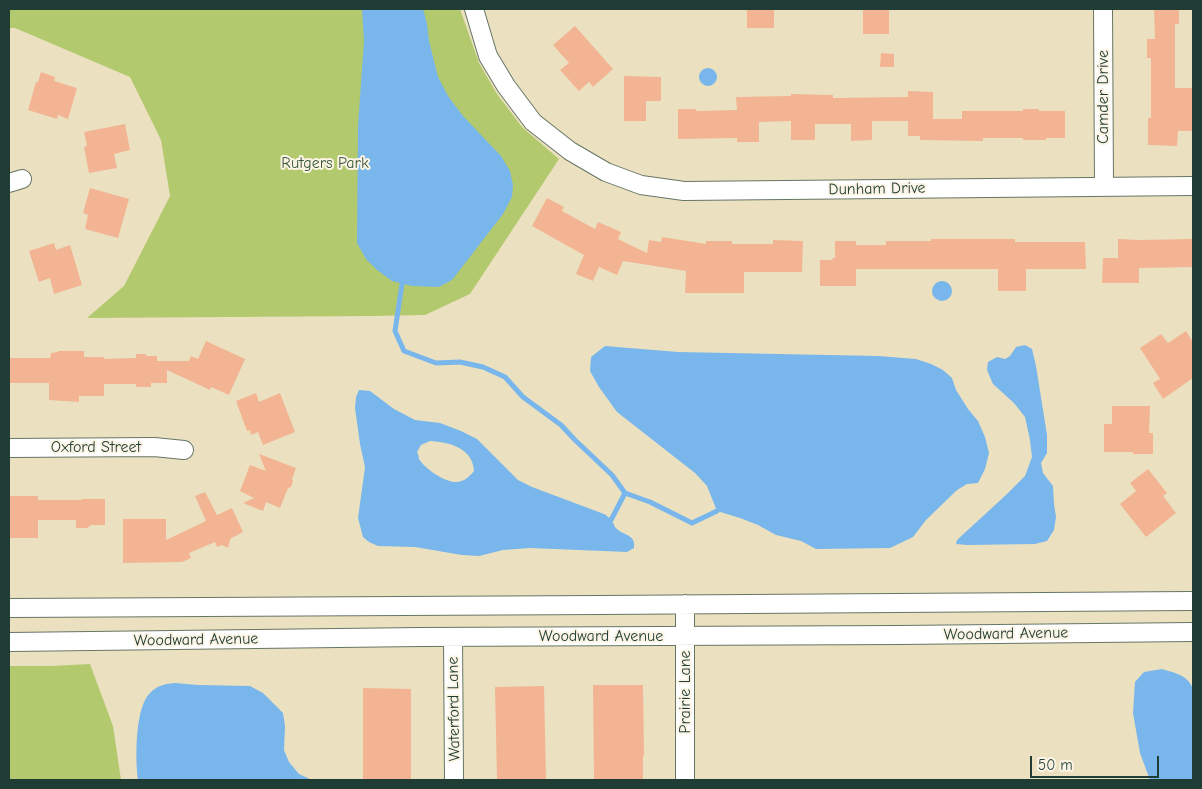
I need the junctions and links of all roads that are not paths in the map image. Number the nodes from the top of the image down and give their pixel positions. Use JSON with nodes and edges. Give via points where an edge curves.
{"nodes":[{"id":1,"x":474,"y":9,"type":"edge"},
{"id":2,"x":1103,"y":9,"type":"edge"},
{"id":3,"x":1104,"y":186,"type":"junction"},
{"id":4,"x":1193,"y":186,"type":"edge"},
{"id":5,"x":9,"y":448,"type":"edge"},
{"id":6,"x":184,"y":450,"type":"dead end"},
{"id":7,"x":1193,"y":600,"type":"edge"},
{"id":8,"x":685,"y":604,"type":"junction"},
{"id":9,"x":9,"y":608,"type":"edge"},
{"id":10,"x":1193,"y":632,"type":"edge"},
{"id":11,"x":686,"y":636,"type":"junction"},
{"id":12,"x":453,"y":637,"type":"junction"},
{"id":13,"x":9,"y":642,"type":"edge"},
{"id":14,"x":454,"y":780,"type":"edge"},
{"id":15,"x":685,"y":780,"type":"edge"}],
"edges":[{"from":1,"to":3,"type":"street","name":"Dunham Drive","via":[[488,56],[533,122],[570,151],[606,172],[641,185],[684,191]]},
{"from":2,"to":3,"type":"street","name":"Camder Drive"},
{"from":3,"to":4,"type":"street","name":"Dunham Drive"},
{"from":5,"to":6,"type":"street","name":"Oxford Street","via":[[154,447]]},
{"from":7,"to":8,"type":"street","name":"Woodward Avenue"},
{"from":8,"to":9,"type":"street","name":"Woodward Avenue"},
{"from":8,"to":11,"type":"street","name":"Prairie Lane"},
{"from":10,"to":11,"type":"street","name":"Woodward Avenue"},
{"from":11,"to":12,"type":"street","name":"Woodward Avenue"},
{"from":11,"to":15,"type":"street","name":"Prairie Lane"},
{"from":12,"to":13,"type":"street","name":"Woodward Avenue"},
{"from":12,"to":14,"type":"street","name":"Waterford Lane"}]}
